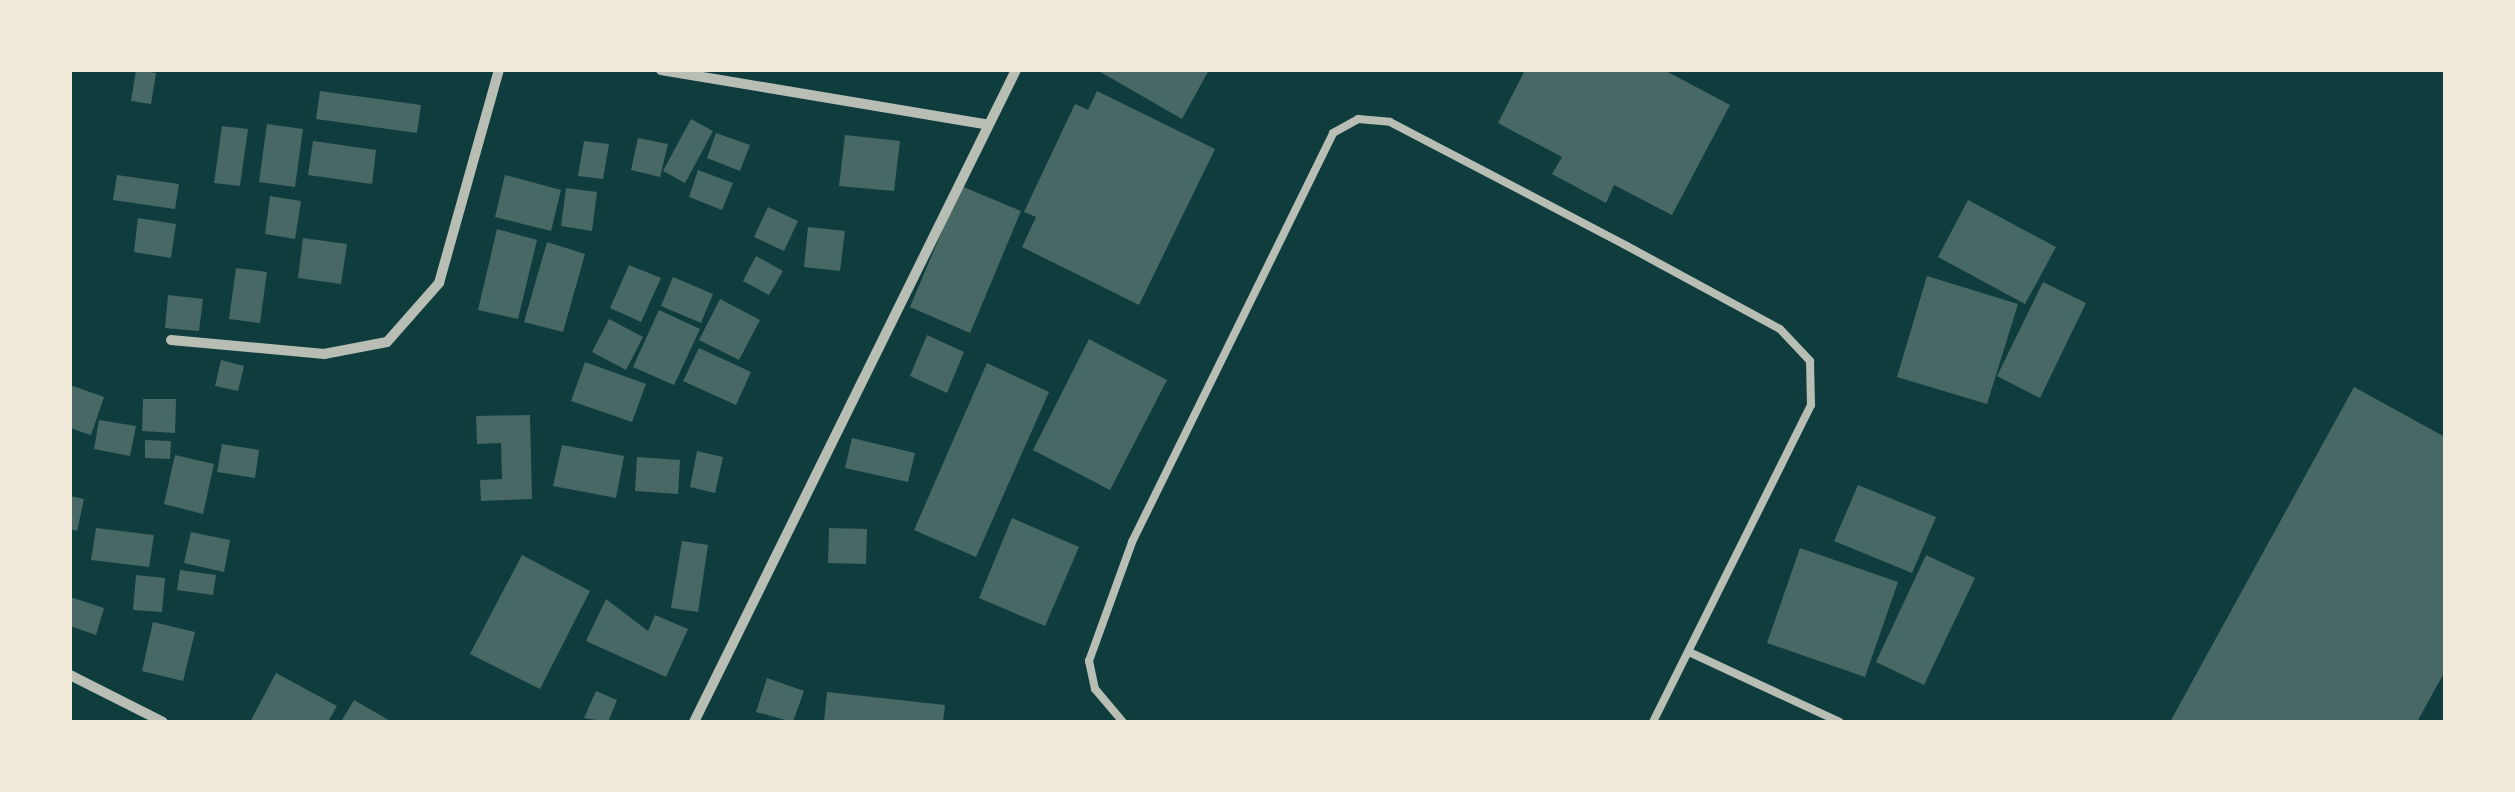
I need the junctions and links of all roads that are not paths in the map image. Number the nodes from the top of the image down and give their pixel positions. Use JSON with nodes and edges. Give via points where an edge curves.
{"nodes":[{"id":1,"x":499,"y":70,"type":"edge"},
{"id":2,"x":661,"y":70,"type":"edge"},
{"id":3,"x":1016,"y":70,"type":"edge"},
{"id":4,"x":988,"y":125,"type":"junction"},
{"id":5,"x":171,"y":340,"type":"dead end"},
{"id":6,"x":1689,"y":652,"type":"junction"},
{"id":7,"x":70,"y":674,"type":"edge"},
{"id":8,"x":162,"y":722,"type":"edge"},
{"id":9,"x":694,"y":722,"type":"edge"},
{"id":10,"x":1123,"y":722,"type":"edge"},
{"id":11,"x":1653,"y":722,"type":"edge"},
{"id":12,"x":1840,"y":722,"type":"edge"}],
"edges":[{"from":1,"to":5,"type":"street","via":[[439,284],[387,342],[324,354]]},
{"from":2,"to":4,"type":"street"},
{"from":3,"to":4,"type":"street"},
{"from":4,"to":9,"type":"street"},
{"from":6,"to":10,"type":"lane","via":[[1811,405],[1810,361],[1780,329],[1628,246],[1390,122],[1358,120],[1334,133],[1132,542],[1090,661],[1095,690]]},
{"from":6,"to":11,"type":"lane"},
{"from":6,"to":12,"type":"lane"},
{"from":7,"to":8,"type":"street"}]}
